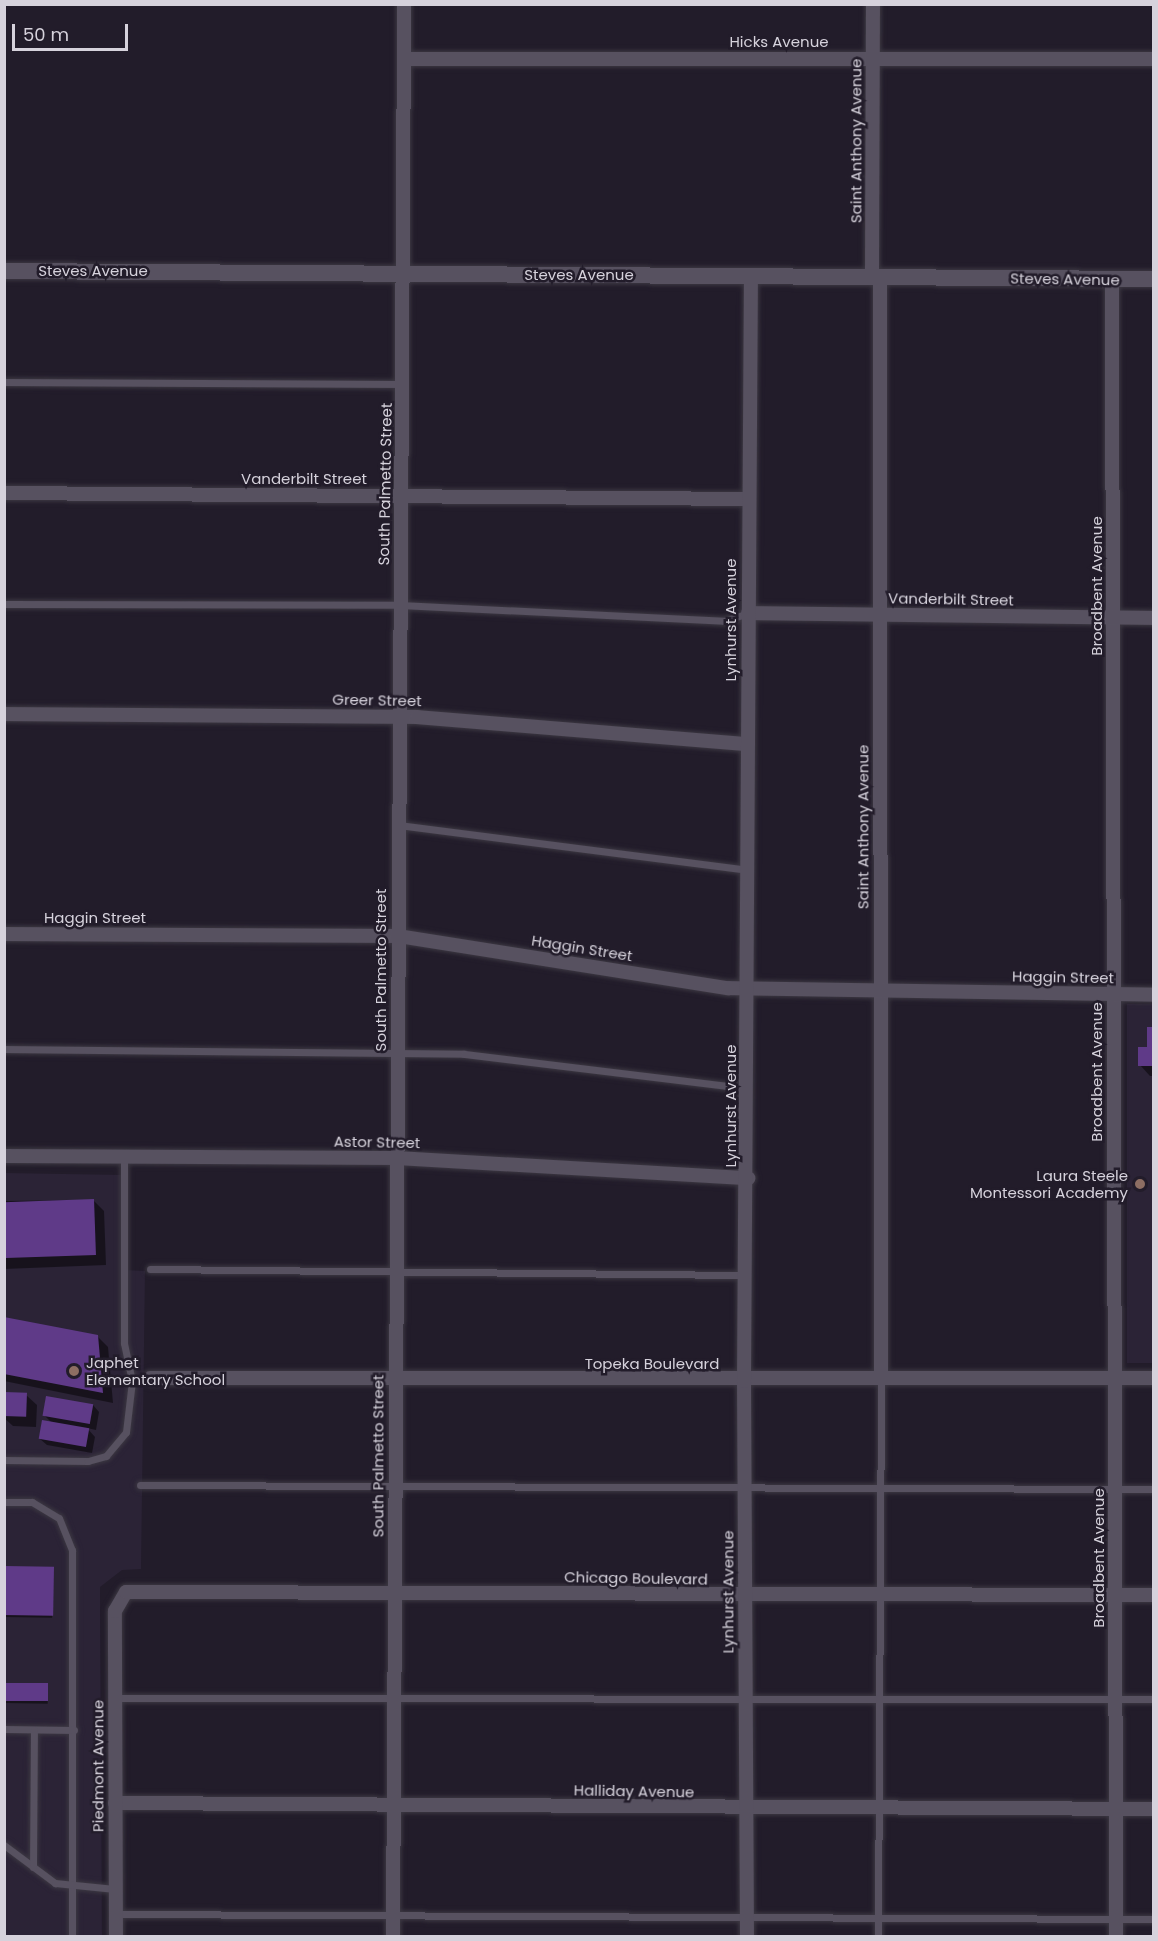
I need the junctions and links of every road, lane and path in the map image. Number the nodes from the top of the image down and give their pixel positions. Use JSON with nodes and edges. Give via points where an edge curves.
{"nodes":[{"id":1,"x":404,"y":4,"type":"edge"},
{"id":2,"x":873,"y":4,"type":"edge"},
{"id":3,"x":404,"y":59,"type":"junction"},
{"id":4,"x":873,"y":59,"type":"junction"},
{"id":5,"x":1154,"y":59,"type":"edge"},
{"id":6,"x":4,"y":271,"type":"edge"},
{"id":7,"x":404,"y":274,"type":"junction"},
{"id":8,"x":751,"y":276,"type":"junction"},
{"id":9,"x":876,"y":277,"type":"junction"},
{"id":10,"x":1112,"y":279,"type":"junction"},
{"id":11,"x":1154,"y":279,"type":"edge"},
{"id":12,"x":4,"y":382,"type":"edge"},
{"id":13,"x":403,"y":384,"type":"junction"},
{"id":14,"x":4,"y":493,"type":"edge"},
{"id":15,"x":402,"y":496,"type":"junction"},
{"id":16,"x":748,"y":499,"type":"junction"},
{"id":17,"x":4,"y":604,"type":"edge"},
{"id":18,"x":400,"y":605,"type":"junction"},
{"id":19,"x":748,"y":613,"type":"junction"},
{"id":20,"x":880,"y":614,"type":"junction"},
{"id":21,"x":1114,"y":618,"type":"junction"},
{"id":22,"x":1154,"y":618,"type":"edge"},
{"id":23,"x":4,"y":714,"type":"edge"},
{"id":24,"x":399,"y":716,"type":"junction"},
{"id":25,"x":747,"y":744,"type":"junction"},
{"id":26,"x":398,"y":825,"type":"junction"},
{"id":27,"x":747,"y":870,"type":"junction"},
{"id":28,"x":4,"y":934,"type":"edge"},
{"id":29,"x":398,"y":936,"type":"junction"},
{"id":30,"x":747,"y":988,"type":"junction"},
{"id":31,"x":879,"y":988,"type":"junction"},
{"id":32,"x":1113,"y":994,"type":"junction"},
{"id":33,"x":1154,"y":995,"type":"edge"},
{"id":34,"x":4,"y":1049,"type":"edge"},
{"id":35,"x":397,"y":1051,"type":"junction"},
{"id":36,"x":747,"y":1088,"type":"junction"},
{"id":37,"x":4,"y":1156,"type":"edge"},
{"id":38,"x":124,"y":1157,"type":"junction"},
{"id":39,"x":397,"y":1158,"type":"junction"},
{"id":40,"x":747,"y":1178,"type":"junction"},
{"id":41,"x":150,"y":1269,"type":"dead end"},
{"id":42,"x":396,"y":1271,"type":"junction"},
{"id":43,"x":746,"y":1275,"type":"junction"},
{"id":44,"x":150,"y":1378,"type":"dead end"},
{"id":45,"x":881,"y":1378,"type":"junction"},
{"id":46,"x":1116,"y":1378,"type":"junction"},
{"id":47,"x":1154,"y":1378,"type":"edge"},
{"id":48,"x":395,"y":1380,"type":"junction"},
{"id":49,"x":744,"y":1381,"type":"junction"},
{"id":50,"x":4,"y":1460,"type":"edge"},
{"id":51,"x":140,"y":1485,"type":"dead end"},
{"id":52,"x":395,"y":1485,"type":"junction"},
{"id":53,"x":744,"y":1487,"type":"junction"},
{"id":54,"x":881,"y":1487,"type":"junction"},
{"id":55,"x":1116,"y":1488,"type":"junction"},
{"id":56,"x":1154,"y":1489,"type":"edge"},
{"id":57,"x":4,"y":1502,"type":"edge"},
{"id":58,"x":394,"y":1592,"type":"junction"},
{"id":59,"x":1154,"y":1594,"type":"edge"},
{"id":60,"x":1116,"y":1595,"type":"junction"},
{"id":61,"x":744,"y":1596,"type":"junction"},
{"id":62,"x":880,"y":1596,"type":"junction"},
{"id":63,"x":121,"y":1597,"type":"joint"},
{"id":64,"x":115,"y":1698,"type":"junction"},
{"id":65,"x":394,"y":1698,"type":"junction"},
{"id":66,"x":746,"y":1699,"type":"junction"},
{"id":67,"x":879,"y":1699,"type":"junction"},
{"id":68,"x":1116,"y":1699,"type":"junction"},
{"id":69,"x":1154,"y":1699,"type":"edge"},
{"id":70,"x":4,"y":1729,"type":"edge"},
{"id":71,"x":34,"y":1730,"type":"junction"},
{"id":72,"x":74,"y":1730,"type":"junction"},
{"id":73,"x":115,"y":1803,"type":"junction"},
{"id":74,"x":394,"y":1805,"type":"junction"},
{"id":75,"x":747,"y":1809,"type":"junction"},
{"id":76,"x":879,"y":1809,"type":"junction"},
{"id":77,"x":1116,"y":1809,"type":"junction"},
{"id":78,"x":1154,"y":1809,"type":"edge"},
{"id":79,"x":4,"y":1845,"type":"edge"},
{"id":80,"x":33,"y":1867,"type":"junction"},
{"id":81,"x":73,"y":1888,"type":"junction"},
{"id":82,"x":115,"y":1888,"type":"junction"},
{"id":83,"x":116,"y":1914,"type":"junction"},
{"id":84,"x":393,"y":1915,"type":"junction"},
{"id":85,"x":747,"y":1917,"type":"junction"},
{"id":86,"x":878,"y":1918,"type":"junction"},
{"id":87,"x":1116,"y":1919,"type":"junction"},
{"id":88,"x":1154,"y":1919,"type":"edge"},
{"id":89,"x":72,"y":1936,"type":"edge"},
{"id":90,"x":116,"y":1936,"type":"edge"},
{"id":91,"x":393,"y":1936,"type":"edge"},
{"id":92,"x":747,"y":1936,"type":"edge"},
{"id":93,"x":878,"y":1936,"type":"edge"},
{"id":94,"x":1116,"y":1936,"type":"edge"}],
"edges":[{"from":1,"to":3,"type":"street","name":"South Palmetto Street"},
{"from":2,"to":4,"type":"street","name":"Saint Anthony Avenue"},
{"from":3,"to":4,"type":"street","name":"Hicks Avenue"},
{"from":3,"to":7,"type":"street","name":"South Palmetto Street"},
{"from":4,"to":5,"type":"street","name":"Hicks Avenue"},
{"from":4,"to":9,"type":"street","name":"Saint Anthony Avenue"},
{"from":6,"to":7,"type":"street","name":"Steves Avenue"},
{"from":7,"to":8,"type":"street","name":"Steves Avenue"},
{"from":7,"to":13,"type":"street","name":"South Palmetto Street"},
{"from":8,"to":9,"type":"street","name":"Steves Avenue"},
{"from":8,"to":16,"type":"street","name":"Lynhurst Avenue"},
{"from":9,"to":10,"type":"street","name":"Steves Avenue"},
{"from":9,"to":20,"type":"street","name":"Saint Anthony Avenue"},
{"from":10,"to":11,"type":"street","name":"Steves Avenue"},
{"from":10,"to":21,"type":"street","name":"Broadbent Avenue"},
{"from":12,"to":13,"type":"lane"},
{"from":13,"to":15,"type":"street","name":"South Palmetto Street"},
{"from":14,"to":15,"type":"street","name":"Vanderbilt Street"},
{"from":15,"to":16,"type":"street","name":"Vanderbilt Street"},
{"from":15,"to":18,"type":"street","name":"South Palmetto Street"},
{"from":16,"to":19,"type":"street","name":"Lynhurst Avenue"},
{"from":17,"to":18,"type":"lane"},
{"from":18,"to":19,"type":"lane","via":[[724,621]]},
{"from":18,"to":24,"type":"street","name":"South Palmetto Street"},
{"from":19,"to":20,"type":"street","name":"Vanderbilt Street"},
{"from":19,"to":25,"type":"street","name":"Lynhurst Avenue"},
{"from":20,"to":21,"type":"street","name":"Vanderbilt Street"},
{"from":20,"to":31,"type":"street","name":"Saint Anthony Avenue"},
{"from":21,"to":22,"type":"street","name":"Vanderbilt Street"},
{"from":21,"to":32,"type":"street","name":"Broadbent Avenue"},
{"from":23,"to":24,"type":"street","name":"Greer Street"},
{"from":24,"to":25,"type":"street","name":"Greer Street"},
{"from":24,"to":26,"type":"street","name":"South Palmetto Street"},
{"from":25,"to":27,"type":"street","name":"Lynhurst Avenue"},
{"from":26,"to":27,"type":"lane"},
{"from":26,"to":29,"type":"street","name":"South Palmetto Street"},
{"from":27,"to":30,"type":"street","name":"Lynhurst Avenue"},
{"from":28,"to":29,"type":"street","name":"Haggin Street"},
{"from":29,"to":30,"type":"street","name":"Haggin Street"},
{"from":29,"to":35,"type":"street","name":"South Palmetto Street"},
{"from":30,"to":31,"type":"street","name":"Haggin Street"},
{"from":30,"to":36,"type":"street","name":"Lynhurst Avenue"},
{"from":31,"to":32,"type":"street","name":"Haggin Street"},
{"from":31,"to":45,"type":"street","name":"Saint Anthony Avenue"},
{"from":32,"to":33,"type":"street","name":"Haggin Street"},
{"from":32,"to":46,"type":"street","name":"Broadbent Avenue"},
{"from":34,"to":35,"type":"lane"},
{"from":35,"to":36,"type":"lane","via":[[464,1054]]},
{"from":35,"to":39,"type":"street","name":"South Palmetto Street"},
{"from":36,"to":40,"type":"street","name":"Lynhurst Avenue"},
{"from":37,"to":38,"type":"street","name":"Astor Street"},
{"from":38,"to":39,"type":"street","name":"Astor Street"},
{"from":38,"to":50,"type":"lane","via":[[124,1343],[132,1381],[126,1432],[106,1456],[88,1461]]},
{"from":39,"to":40,"type":"street","name":"Astor Street"},
{"from":39,"to":42,"type":"street","name":"South Palmetto Street"},
{"from":40,"to":43,"type":"street","name":"Lynhurst Avenue"},
{"from":41,"to":42,"type":"lane"},
{"from":42,"to":43,"type":"lane"},
{"from":42,"to":48,"type":"street","name":"South Palmetto Street"},
{"from":43,"to":49,"type":"street","name":"Lynhurst Avenue"},
{"from":44,"to":48,"type":"street","name":"Topeka Boulevard"},
{"from":45,"to":46,"type":"street","name":"Topeka Boulevard"},
{"from":45,"to":49,"type":"street","name":"Topeka Boulevard"},
{"from":45,"to":54,"type":"lane"},
{"from":46,"to":47,"type":"street","name":"Topeka Boulevard"},
{"from":46,"to":55,"type":"street","name":"Broadbent Avenue"},
{"from":48,"to":49,"type":"street","name":"Topeka Boulevard"},
{"from":48,"to":52,"type":"street","name":"South Palmetto Street"},
{"from":49,"to":53,"type":"street","name":"Lynhurst Avenue"},
{"from":51,"to":52,"type":"lane"},
{"from":52,"to":53,"type":"lane"},
{"from":52,"to":58,"type":"street","name":"South Palmetto Street"},
{"from":53,"to":54,"type":"lane"},
{"from":53,"to":61,"type":"street","name":"Lynhurst Avenue"},
{"from":54,"to":55,"type":"lane"},
{"from":54,"to":62,"type":"lane"},
{"from":55,"to":56,"type":"lane"},
{"from":55,"to":60,"type":"street","name":"Broadbent Avenue"},
{"from":57,"to":72,"type":"lane","via":[[32,1502],[59,1518],[72,1550]]},
{"from":58,"to":61,"type":"street","name":"Chicago Boulevard"},
{"from":58,"to":63,"type":"street","name":"Chicago Boulevard","via":[[136,1589]]},
{"from":58,"to":65,"type":"street","name":"South Palmetto Street"},
{"from":59,"to":60,"type":"street","name":"Chicago Boulevard"},
{"from":60,"to":62,"type":"street","name":"Chicago Boulevard"},
{"from":60,"to":68,"type":"street","name":"Broadbent Avenue"},
{"from":61,"to":62,"type":"street","name":"Chicago Boulevard"},
{"from":61,"to":66,"type":"street","name":"Lynhurst Avenue"},
{"from":62,"to":67,"type":"lane"},
{"from":63,"to":64,"type":"street","name":"Piedmont Avenue","via":[[115,1611]]},
{"from":64,"to":65,"type":"lane"},
{"from":64,"to":73,"type":"street","name":"Piedmont Avenue"},
{"from":65,"to":66,"type":"lane"},
{"from":65,"to":74,"type":"street","name":"South Palmetto Street"},
{"from":66,"to":67,"type":"lane"},
{"from":66,"to":75,"type":"street","name":"Lynhurst Avenue"},
{"from":67,"to":68,"type":"lane"},
{"from":67,"to":76,"type":"lane"},
{"from":68,"to":69,"type":"lane"},
{"from":68,"to":77,"type":"street","name":"Broadbent Avenue"},
{"from":70,"to":71,"type":"lane"},
{"from":71,"to":72,"type":"lane"},
{"from":71,"to":80,"type":"lane"},
{"from":72,"to":81,"type":"lane"},
{"from":73,"to":74,"type":"street","name":"Halliday Avenue"},
{"from":73,"to":82,"type":"street","name":"Piedmont Avenue"},
{"from":74,"to":75,"type":"street","name":"Halliday Avenue"},
{"from":74,"to":84,"type":"street","name":"South Palmetto Street"},
{"from":75,"to":76,"type":"street","name":"Halliday Avenue"},
{"from":75,"to":85,"type":"street","name":"Lynhurst Avenue"},
{"from":76,"to":77,"type":"street","name":"Halliday Avenue"},
{"from":76,"to":86,"type":"lane"},
{"from":77,"to":78,"type":"street","name":"Halliday Avenue"},
{"from":77,"to":87,"type":"street","name":"Broadbent Avenue"},
{"from":79,"to":80,"type":"lane"},
{"from":80,"to":81,"type":"lane","via":[[41,1876]]},
{"from":81,"to":82,"type":"lane"},
{"from":81,"to":89,"type":"lane"},
{"from":82,"to":83,"type":"street","name":"Piedmont Avenue"},
{"from":83,"to":84,"type":"lane"},
{"from":83,"to":90,"type":"street","name":"Piedmont Avenue"},
{"from":84,"to":85,"type":"lane"},
{"from":84,"to":91,"type":"street","name":"South Palmetto Street"},
{"from":85,"to":86,"type":"lane"},
{"from":85,"to":92,"type":"street","name":"Lynhurst Avenue"},
{"from":86,"to":87,"type":"lane"},
{"from":86,"to":93,"type":"lane"},
{"from":87,"to":88,"type":"lane"},
{"from":87,"to":94,"type":"street","name":"Broadbent Avenue"}]}
